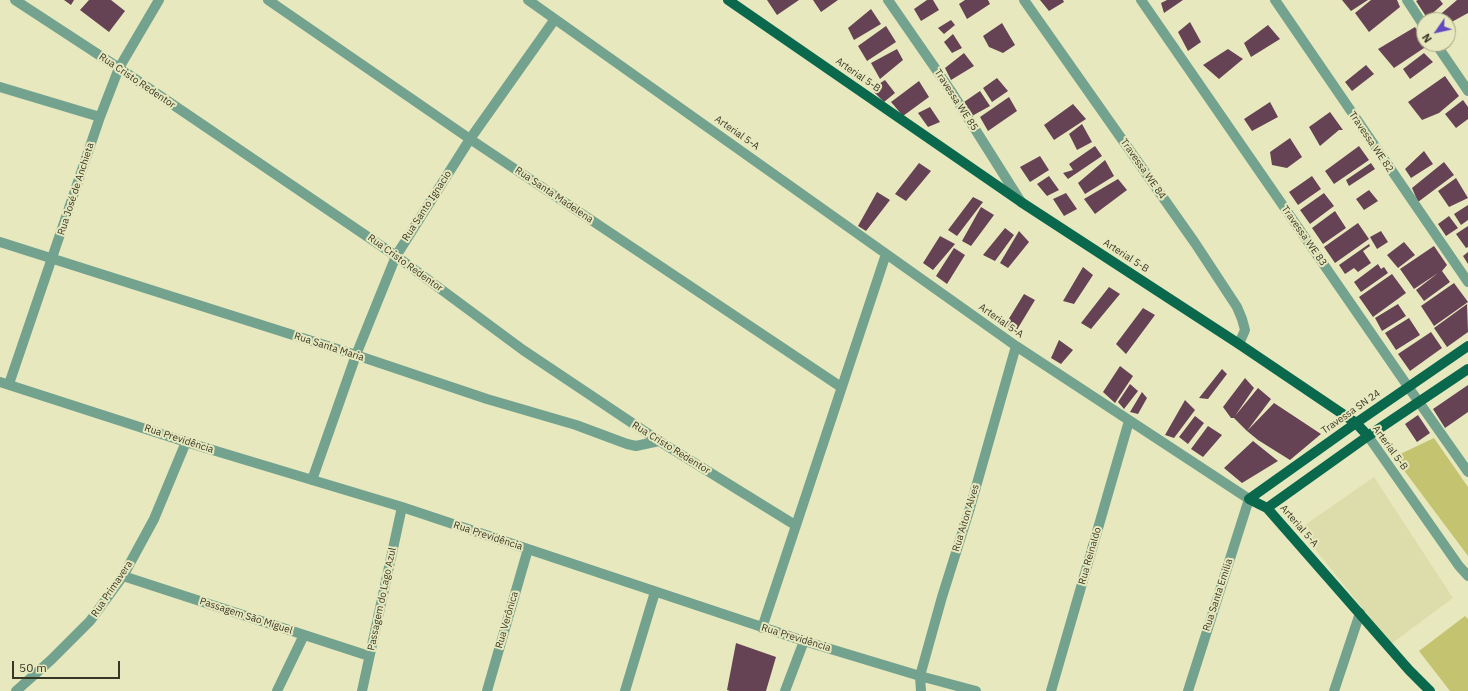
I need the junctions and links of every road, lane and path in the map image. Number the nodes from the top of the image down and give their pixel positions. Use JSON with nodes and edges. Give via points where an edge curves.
{"nodes":[{"id":1,"x":15,"y":0,"type":"edge"},
{"id":2,"x":159,"y":0,"type":"edge"},
{"id":3,"x":268,"y":0,"type":"edge"},
{"id":4,"x":528,"y":0,"type":"edge"},
{"id":5,"x":728,"y":0,"type":"edge"},
{"id":6,"x":888,"y":0,"type":"edge"},
{"id":7,"x":1024,"y":0,"type":"edge"},
{"id":8,"x":1141,"y":0,"type":"edge"},
{"id":9,"x":1275,"y":0,"type":"edge"},
{"id":10,"x":1406,"y":0,"type":"edge"},
{"id":11,"x":1416,"y":14,"type":"edge"},
{"id":12,"x":556,"y":19,"type":"junction"},
{"id":13,"x":1441,"y":52,"type":"edge"},
{"id":14,"x":119,"y":68,"type":"junction"},
{"id":15,"x":0,"y":86,"type":"edge"},
{"id":16,"x":1468,"y":91,"type":"edge"},
{"id":17,"x":100,"y":117,"type":"junction"},
{"id":18,"x":470,"y":139,"type":"junction"},
{"id":19,"x":1021,"y":202,"type":"junction"},
{"id":20,"x":0,"y":242,"type":"edge"},
{"id":21,"x":886,"y":254,"type":"junction"},
{"id":22,"x":396,"y":256,"type":"junction"},
{"id":23,"x":53,"y":259,"type":"junction"},
{"id":24,"x":1468,"y":282,"type":"edge"},
{"id":25,"x":1239,"y":344,"type":"junction"},
{"id":26,"x":1016,"y":346,"type":"junction"},
{"id":27,"x":1468,"y":346,"type":"edge"},
{"id":28,"x":356,"y":355,"type":"junction"},
{"id":29,"x":1468,"y":369,"type":"edge"},
{"id":30,"x":5,"y":383,"type":"edge"},
{"id":31,"x":841,"y":387,"type":"junction"},
{"id":32,"x":1408,"y":388,"type":"junction"},
{"id":33,"x":1419,"y":402,"type":"junction"},
{"id":34,"x":1129,"y":421,"type":"junction"},
{"id":35,"x":1356,"y":423,"type":"junction"},
{"id":36,"x":1368,"y":436,"type":"junction"},
{"id":37,"x":186,"y":442,"type":"junction"},
{"id":38,"x":659,"y":442,"type":"junction"},
{"id":39,"x":1468,"y":472,"type":"edge"},
{"id":40,"x":312,"y":480,"type":"junction"},
{"id":41,"x":1249,"y":499,"type":"junction"},
{"id":42,"x":402,"y":507,"type":"junction"},
{"id":43,"x":1267,"y":508,"type":"junction"},
{"id":44,"x":796,"y":524,"type":"junction"},
{"id":45,"x":528,"y":549,"type":"junction"},
{"id":46,"x":123,"y":576,"type":"junction"},
{"id":47,"x":1468,"y":576,"type":"edge"},
{"id":48,"x":655,"y":592,"type":"junction"},
{"id":49,"x":1360,"y":613,"type":"junction"},
{"id":50,"x":762,"y":628,"type":"junction"},
{"id":51,"x":304,"y":635,"type":"junction"},
{"id":52,"x":804,"y":641,"type":"junction"},
{"id":53,"x":369,"y":656,"type":"junction"},
{"id":54,"x":920,"y":676,"type":"junction"},
{"id":55,"x":16,"y":691,"type":"edge"},
{"id":56,"x":277,"y":691,"type":"edge"},
{"id":57,"x":362,"y":691,"type":"edge"},
{"id":58,"x":487,"y":691,"type":"edge"},
{"id":59,"x":625,"y":691,"type":"edge"},
{"id":60,"x":785,"y":691,"type":"edge"},
{"id":61,"x":921,"y":691,"type":"edge"},
{"id":62,"x":976,"y":691,"type":"edge"},
{"id":63,"x":1051,"y":691,"type":"edge"},
{"id":64,"x":1188,"y":691,"type":"edge"},
{"id":65,"x":1334,"y":691,"type":"edge"},
{"id":66,"x":1430,"y":691,"type":"edge"}],
"edges":[{"from":1,"to":14,"type":"street","name":"Rua Cristo Redentor"},
{"from":2,"to":14,"type":"street","name":"Rua José de Anchieta"},
{"from":3,"to":18,"type":"street","name":"Rua Santa Madelena"},
{"from":4,"to":12,"type":"street","name":"Arterial 5-A"},
{"from":5,"to":19,"type":"main road","name":"Arterial 5-B"},
{"from":6,"to":19,"type":"street","name":"Travessa WE 85","via":[[951,91]]},
{"from":7,"to":25,"type":"street","name":"Travessa WE 84","via":[[1237,307],[1245,330]]},
{"from":8,"to":32,"type":"street","name":"Travessa WE 83"},
{"from":9,"to":24,"type":"street","name":"Travessa WE 82"},
{"from":10,"to":11,"type":"street"},
{"from":12,"to":18,"type":"street","name":"Rua Santo Ignacio"},
{"from":12,"to":21,"type":"street","name":"Arterial 5-A"},
{"from":13,"to":16,"type":"street"},
{"from":14,"to":17,"type":"street","name":"Rua José de Anchieta"},
{"from":14,"to":22,"type":"street","name":"Rua Cristo Redentor"},
{"from":15,"to":17,"type":"street"},
{"from":17,"to":23,"type":"street","name":"Rua José de Anchieta"},
{"from":18,"to":22,"type":"street","name":"Rua Santo Ignacio"},
{"from":18,"to":31,"type":"street","name":"Rua Santa Madelena"},
{"from":19,"to":25,"type":"main road","name":"Arterial 5-B"},
{"from":20,"to":23,"type":"street","name":"Rua Santa Maria"},
{"from":21,"to":26,"type":"street","name":"Arterial 5-A"},
{"from":21,"to":31,"type":"street"},
{"from":22,"to":28,"type":"street","name":"Rua Santo Ignacio"},
{"from":22,"to":38,"type":"street","name":"Rua Cristo Redentor","via":[[523,350]]},
{"from":23,"to":28,"type":"street","name":"Rua Santa Maria"},
{"from":23,"to":30,"type":"street","name":"Rua José de Anchieta"},
{"from":25,"to":35,"type":"main road","name":"Arterial 5-B"},
{"from":26,"to":34,"type":"street","name":"Arterial 5-A"},
{"from":26,"to":54,"type":"street","name":"Rua Aiton Alves"},
{"from":27,"to":32,"type":"main road","name":"Travessa SN 24"},
{"from":28,"to":38,"type":"street","name":"Rua Santa Maria","via":[[487,399],[576,425],[627,444],[636,446]]},
{"from":28,"to":40,"type":"street","name":"Rua Santo Ignacio"},
{"from":29,"to":33,"type":"main road"},
{"from":30,"to":37,"type":"street","name":"Rua Previdência"},
{"from":31,"to":44,"type":"street"},
{"from":32,"to":33,"type":"street","name":"Travessa WE 83"},
{"from":32,"to":35,"type":"main road","name":"Travessa SN 24"},
{"from":33,"to":36,"type":"main road"},
{"from":33,"to":39,"type":"street","name":"Travessa WE 83"},
{"from":34,"to":41,"type":"street","name":"Arterial 5-A"},
{"from":34,"to":63,"type":"street","name":"Rua Reinaldo"},
{"from":35,"to":36,"type":"main road","name":"Arterial 5-B"},
{"from":35,"to":41,"type":"main road","name":"Travessa SN 24"},
{"from":36,"to":43,"type":"main road"},
{"from":36,"to":47,"type":"street","name":"Arterial 5-B"},
{"from":37,"to":40,"type":"street","name":"Rua Previdência"},
{"from":37,"to":46,"type":"street","name":"Rua Primavera","via":[[154,519]]},
{"from":38,"to":44,"type":"street","name":"Rua Cristo Redentor"},
{"from":40,"to":42,"type":"street","name":"Rua Previdência"},
{"from":41,"to":43,"type":"main road","name":"Arterial 5-A"},
{"from":41,"to":64,"type":"street","name":"Rua Santa Emilia"},
{"from":42,"to":45,"type":"street","name":"Rua Previdência"},
{"from":42,"to":53,"type":"street","name":"Passagem do Lago Azul"},
{"from":43,"to":49,"type":"main road","name":"Arterial 5-A"},
{"from":44,"to":50,"type":"street"},
{"from":45,"to":48,"type":"street","name":"Rua Previdência"},
{"from":45,"to":58,"type":"street","name":"Rua Verônica"},
{"from":46,"to":51,"type":"street","name":"Passagem São Miguel"},
{"from":46,"to":55,"type":"street","name":"Rua Primavera","via":[[90,621]]},
{"from":48,"to":50,"type":"street","name":"Rua Previdência"},
{"from":48,"to":59,"type":"street"},
{"from":49,"to":65,"type":"street"},
{"from":49,"to":66,"type":"main road","name":"Arterial 5-A"},
{"from":50,"to":52,"type":"street","name":"Rua Previdência"},
{"from":51,"to":53,"type":"street","name":"Passagem São Miguel"},
{"from":51,"to":56,"type":"street"},
{"from":52,"to":54,"type":"street","name":"Rua Previdência"},
{"from":52,"to":60,"type":"street"},
{"from":53,"to":57,"type":"street","name":"Passagem do Lago Azul"},
{"from":54,"to":61,"type":"street","name":"Rua Aiton Alves"},
{"from":54,"to":62,"type":"street","name":"Rua Previdência"}]}
